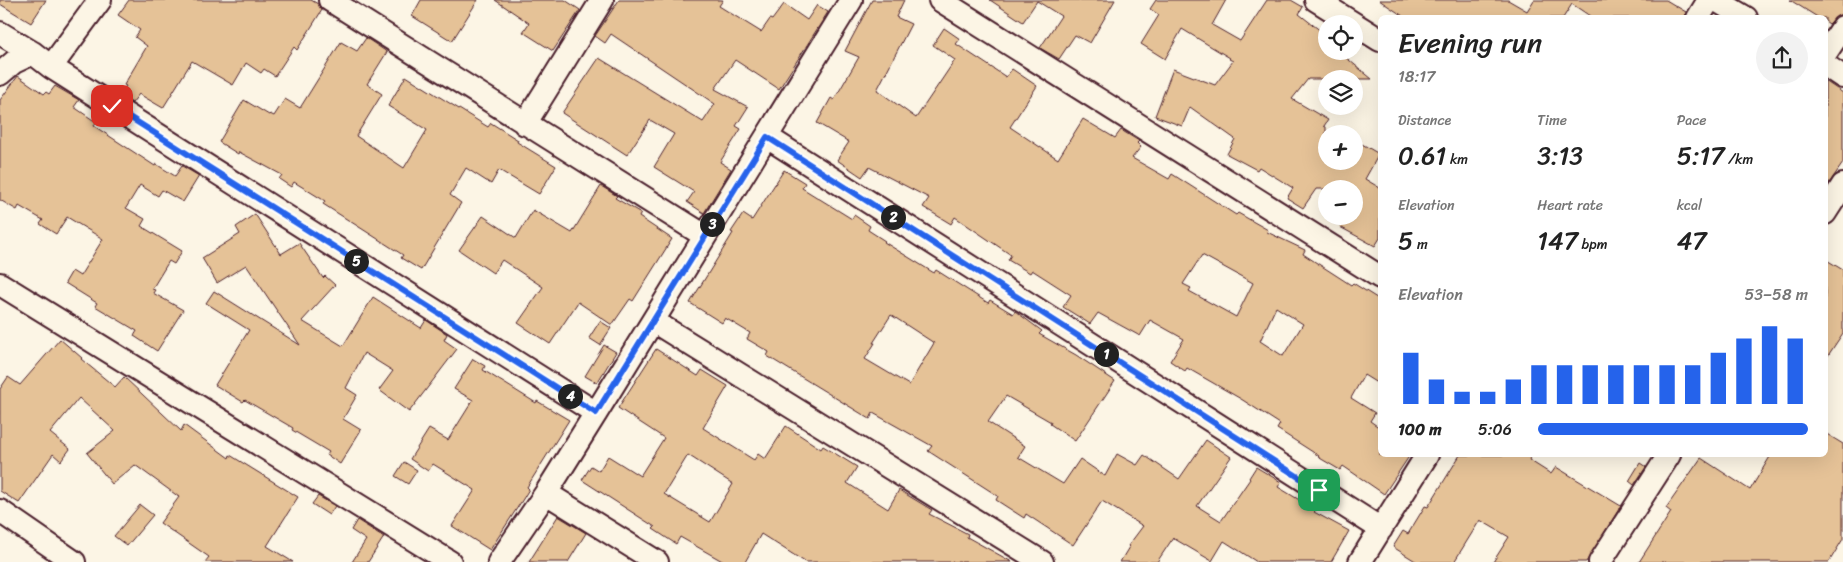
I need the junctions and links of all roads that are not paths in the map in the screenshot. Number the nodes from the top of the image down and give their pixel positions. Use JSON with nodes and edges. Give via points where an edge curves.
{"nodes":[{"id":1,"x":100,"y":0,"type":"edge"},
{"id":2,"x":602,"y":0,"type":"edge"},
{"id":3,"x":851,"y":0,"type":"edge"},
{"id":4,"x":940,"y":0,"type":"edge"},
{"id":5,"x":1316,"y":0,"type":"edge"},
{"id":6,"x":1709,"y":0,"type":"edge"},
{"id":7,"x":1716,"y":0,"type":"edge"},
{"id":8,"x":344,"y":4,"type":"edge"},
{"id":9,"x":1700,"y":15,"type":"edge"},
{"id":10,"x":1741,"y":15,"type":"edge"},
{"id":11,"x":1843,"y":27,"type":"edge"},
{"id":12,"x":0,"y":33,"type":"edge"},
{"id":13,"x":1378,"y":39,"type":"edge"},
{"id":14,"x":1828,"y":50,"type":"edge"},
{"id":15,"x":33,"y":53,"type":"junction"},
{"id":16,"x":1828,"y":67,"type":"edge"},
{"id":17,"x":51,"y":68,"type":"junction"},
{"id":18,"x":0,"y":74,"type":"edge"},
{"id":19,"x":1843,"y":77,"type":"edge"},
{"id":20,"x":525,"y":124,"type":"junction"},
{"id":21,"x":767,"y":137,"type":"junction"},
{"id":22,"x":1843,"y":185,"type":"edge"},
{"id":23,"x":1828,"y":208,"type":"edge"},
{"id":24,"x":705,"y":236,"type":"junction"},
{"id":25,"x":1378,"y":276,"type":"edge"},
{"id":26,"x":0,"y":284,"type":"edge"},
{"id":27,"x":653,"y":321,"type":"junction"},
{"id":28,"x":596,"y":413,"type":"junction"},
{"id":29,"x":1426,"y":457,"type":"edge"},
{"id":30,"x":1668,"y":457,"type":"edge"},
{"id":31,"x":546,"y":493,"type":"junction"},
{"id":32,"x":0,"y":511,"type":"edge"},
{"id":33,"x":1381,"y":529,"type":"junction"},
{"id":34,"x":74,"y":562,"type":"edge"},
{"id":35,"x":450,"y":562,"type":"edge"},
{"id":36,"x":499,"y":562,"type":"edge"},
{"id":37,"x":657,"y":562,"type":"edge"},
{"id":38,"x":1042,"y":562,"type":"edge"},
{"id":39,"x":1360,"y":562,"type":"edge"},
{"id":40,"x":1600,"y":562,"type":"edge"}],
"edges":[{"from":1,"to":17,"type":"street"},
{"from":2,"to":20,"type":"street"},
{"from":3,"to":21,"type":"street"},
{"from":4,"to":25,"type":"street"},
{"from":5,"to":13,"type":"street"},
{"from":6,"to":9,"type":"street"},
{"from":7,"to":10,"type":"street"},
{"from":8,"to":20,"type":"street"},
{"from":11,"to":14,"type":"street"},
{"from":12,"to":15,"type":"street"},
{"from":15,"to":17,"type":"street"},
{"from":15,"to":18,"type":"street","via":[[14,62]]},
{"from":16,"to":19,"type":"street"},
{"from":17,"to":28,"type":"street"},
{"from":20,"to":24,"type":"street"},
{"from":21,"to":24,"type":"street"},
{"from":21,"to":33,"type":"street"},
{"from":22,"to":23,"type":"street"},
{"from":24,"to":27,"type":"street"},
{"from":26,"to":35,"type":"street"},
{"from":27,"to":28,"type":"street"},
{"from":27,"to":38,"type":"street"},
{"from":28,"to":31,"type":"street"},
{"from":29,"to":33,"type":"street"},
{"from":30,"to":40,"type":"street"},
{"from":31,"to":36,"type":"street"},
{"from":31,"to":37,"type":"street"},
{"from":32,"to":34,"type":"street"},
{"from":33,"to":39,"type":"street"}]}
